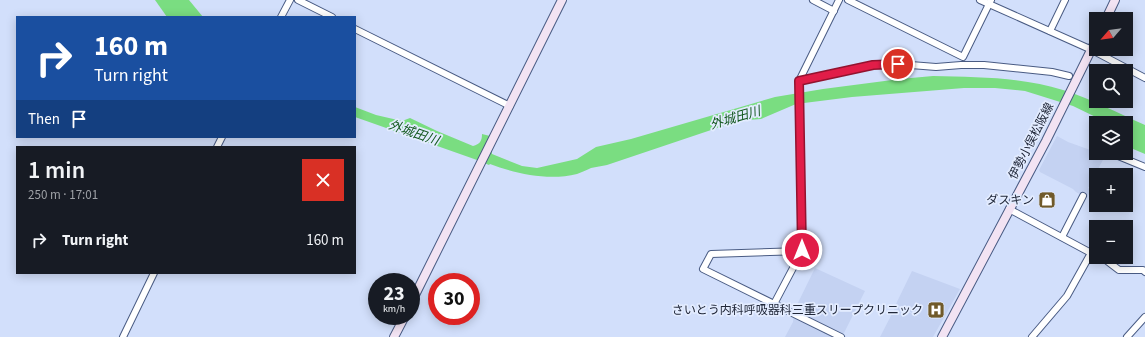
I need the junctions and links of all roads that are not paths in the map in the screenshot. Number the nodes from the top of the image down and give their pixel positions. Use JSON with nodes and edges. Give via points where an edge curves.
{"nodes":[{"id":1,"x":290,"y":0,"type":"edge"},
{"id":2,"x":298,"y":0,"type":"edge"},
{"id":3,"x":562,"y":0,"type":"edge"},
{"id":4,"x":813,"y":0,"type":"edge"},
{"id":5,"x":840,"y":0,"type":"edge"},
{"id":6,"x":848,"y":0,"type":"edge"},
{"id":7,"x":980,"y":0,"type":"edge"},
{"id":8,"x":1065,"y":0,"type":"edge"},
{"id":9,"x":1115,"y":0,"type":"edge"},
{"id":10,"x":990,"y":2,"type":"edge"},
{"id":11,"x":834,"y":11,"type":"junction"},
{"id":12,"x":1109,"y":12,"type":"edge"},
{"id":13,"x":282,"y":16,"type":"edge"},
{"id":14,"x":330,"y":16,"type":"edge"},
{"id":15,"x":356,"y":29,"type":"edge"},
{"id":16,"x":1050,"y":31,"type":"junction"},
{"id":17,"x":1089,"y":49,"type":"edge"},
{"id":18,"x":1089,"y":54,"type":"edge"},
{"id":19,"x":1103,"y":56,"type":"edge"},
{"id":20,"x":963,"y":57,"type":"junction"},
{"id":21,"x":961,"y":65,"type":"junction"},
{"id":22,"x":1145,"y":70,"type":"edge"},
{"id":23,"x":1073,"y":77,"type":"junction"},
{"id":24,"x":1143,"y":77,"type":"edge"},
{"id":25,"x":799,"y":82,"type":"junction"},
{"id":26,"x":510,"y":106,"type":"junction"},
{"id":27,"x":1128,"y":160,"type":"edge"},
{"id":28,"x":1145,"y":167,"type":"edge"},
{"id":29,"x":1083,"y":196,"type":"dead end"},
{"id":30,"x":1009,"y":209,"type":"junction"},
{"id":31,"x":1062,"y":237,"type":"junction"},
{"id":32,"x":802,"y":250,"type":"junction"},
{"id":33,"x":1089,"y":251,"type":"edge"},
{"id":34,"x":1089,"y":262,"type":"edge"},
{"id":35,"x":1111,"y":264,"type":"edge"},
{"id":36,"x":1145,"y":272,"type":"edge"},
{"id":37,"x":154,"y":274,"type":"edge"},
{"id":38,"x":420,"y":285,"type":"edge"},
{"id":39,"x":774,"y":304,"type":"junction"},
{"id":40,"x":1145,"y":317,"type":"edge"},
{"id":41,"x":400,"y":325,"type":"edge"},
{"id":42,"x":123,"y":337,"type":"edge"},
{"id":43,"x":394,"y":337,"type":"edge"},
{"id":44,"x":841,"y":337,"type":"edge"},
{"id":45,"x":942,"y":337,"type":"edge"},
{"id":46,"x":1032,"y":337,"type":"edge"},
{"id":47,"x":1127,"y":337,"type":"edge"}],
"edges":[{"from":1,"to":13,"type":"street"},
{"from":2,"to":14,"type":"street"},
{"from":3,"to":26,"type":"street"},
{"from":4,"to":11,"type":"street"},
{"from":5,"to":11,"type":"street"},
{"from":6,"to":20,"type":"street"},
{"from":7,"to":10,"type":"street"},
{"from":8,"to":16,"type":"street"},
{"from":9,"to":12,"type":"street"},
{"from":10,"to":16,"type":"street"},
{"from":10,"to":20,"type":"street"},
{"from":11,"to":25,"type":"street"},
{"from":15,"to":26,"type":"street"},
{"from":16,"to":17,"type":"street"},
{"from":18,"to":23,"type":"street","name":"伊勢小俣松阪線"},
{"from":19,"to":24,"type":"street"},
{"from":20,"to":21,"type":"street"},
{"from":21,"to":23,"type":"street","via":[[1029,69]]},
{"from":21,"to":25,"type":"street","via":[[873,65]]},
{"from":22,"to":24,"type":"street"},
{"from":23,"to":30,"type":"street","name":"伊勢小俣松阪線","via":[[1052,127]]},
{"from":25,"to":32,"type":"street"},
{"from":26,"to":38,"type":"street"},
{"from":27,"to":28,"type":"street"},
{"from":29,"to":31,"type":"street"},
{"from":30,"to":31,"type":"street"},
{"from":30,"to":45,"type":"street","name":"伊勢小俣松阪線"},
{"from":31,"to":33,"type":"street"},
{"from":32,"to":39,"type":"street"},
{"from":32,"to":39,"type":"street","via":[[710,254],[703,269]]},
{"from":34,"to":46,"type":"street","via":[[1067,296]]},
{"from":35,"to":36,"type":"street","via":[[1119,270]]},
{"from":37,"to":42,"type":"street"},
{"from":39,"to":44,"type":"street"},
{"from":40,"to":47,"type":"street"},
{"from":41,"to":43,"type":"street"}]}
